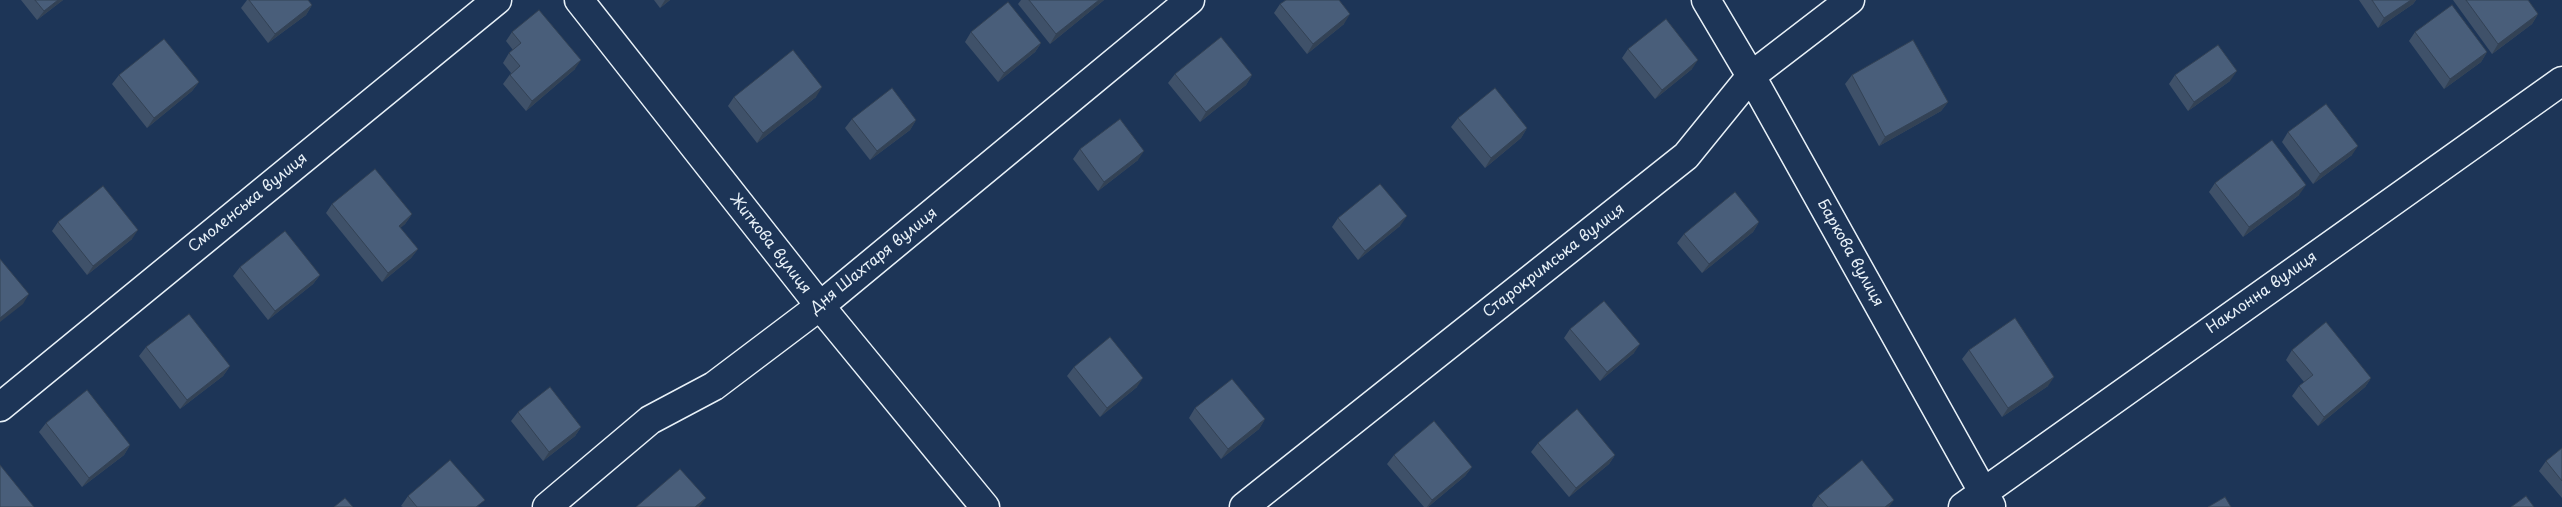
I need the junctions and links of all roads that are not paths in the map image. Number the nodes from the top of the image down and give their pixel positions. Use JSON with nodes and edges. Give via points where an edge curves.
{"nodes":[{"id":1,"x":497,"y":0,"type":"edge"},
{"id":2,"x":579,"y":0,"type":"edge"},
{"id":3,"x":1190,"y":0,"type":"edge"},
{"id":4,"x":1706,"y":0,"type":"edge"},
{"id":5,"x":1850,"y":0,"type":"edge"},
{"id":6,"x":1751,"y":76,"type":"junction"},
{"id":7,"x":2562,"y":81,"type":"edge"},
{"id":8,"x":820,"y":306,"type":"junction"},
{"id":9,"x":0,"y":407,"type":"edge"},
{"id":10,"x":1979,"y":502,"type":"edge"},
{"id":11,"x":547,"y":507,"type":"edge"},
{"id":12,"x":985,"y":507,"type":"edge"},
{"id":13,"x":1244,"y":507,"type":"edge"}],
"edges":[{"from":1,"to":9,"type":"street","name":"Смоленська вулиця"},
{"from":2,"to":8,"type":"street","name":"Житкова вулиця"},
{"from":3,"to":8,"type":"street","name":"Дня Шахтаря вулиця"},
{"from":4,"to":6,"type":"street","name":"Баркова вулиця"},
{"from":5,"to":6,"type":"street","name":"Старокримська вулиця"},
{"from":6,"to":10,"type":"street","name":"Баркова вулиця"},
{"from":6,"to":13,"type":"street","name":"Старокримська вулиця","via":[[1686,156]]},
{"from":7,"to":10,"type":"street","name":"Наклонна вулиця"},
{"from":8,"to":11,"type":"street","name":"Дня Шахтаря вулиця","via":[[714,386],[650,420]]},
{"from":8,"to":12,"type":"street","name":"Житкова вулиця"}]}
